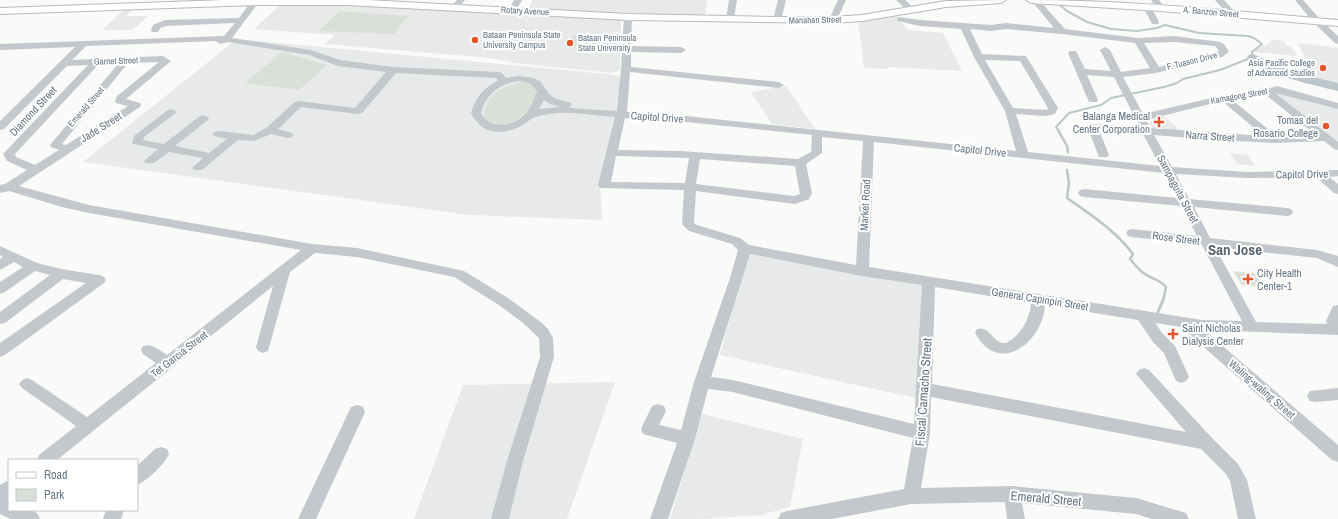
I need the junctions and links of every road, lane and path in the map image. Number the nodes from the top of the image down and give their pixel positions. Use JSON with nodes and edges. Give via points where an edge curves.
{"nodes":[{"id":1,"x":518,"y":0,"type":"edge"},
{"id":2,"x":733,"y":0,"type":"edge"},
{"id":3,"x":782,"y":0,"type":"edge"},
{"id":4,"x":842,"y":0,"type":"edge"},
{"id":5,"x":900,"y":0,"type":"edge"},
{"id":6,"x":1001,"y":0,"type":"edge"},
{"id":7,"x":1031,"y":0,"type":"edge"},
{"id":8,"x":1035,"y":0,"type":"edge"},
{"id":9,"x":1219,"y":0,"type":"edge"},
{"id":10,"x":1299,"y":0,"type":"edge"},
{"id":11,"x":347,"y":1,"type":"edge"},
{"id":12,"x":1055,"y":1,"type":"edge"},
{"id":13,"x":1076,"y":1,"type":"edge"},
{"id":14,"x":254,"y":2,"type":"junction"},
{"id":15,"x":458,"y":3,"type":"edge"},
{"id":16,"x":1158,"y":4,"type":"edge"},
{"id":17,"x":1147,"y":7,"type":"junction"},
{"id":18,"x":911,"y":9,"type":"junction"},
{"id":19,"x":512,"y":10,"type":"junction"},
{"id":20,"x":0,"y":11,"type":"edge"},
{"id":21,"x":209,"y":12,"type":"dead end"},
{"id":22,"x":1231,"y":13,"type":"junction"},
{"id":23,"x":628,"y":17,"type":"junction"},
{"id":24,"x":730,"y":19,"type":"junction"},
{"id":25,"x":901,"y":19,"type":"dead end"},
{"id":26,"x":241,"y":20,"type":"junction"},
{"id":27,"x":777,"y":20,"type":"junction"},
{"id":28,"x":833,"y":20,"type":"junction"},
{"id":29,"x":1317,"y":21,"type":"junction"},
{"id":30,"x":200,"y":22,"type":"junction"},
{"id":31,"x":1155,"y":22,"type":"dead end"},
{"id":32,"x":1338,"y":23,"type":"edge"},
{"id":33,"x":964,"y":26,"type":"junction"},
{"id":34,"x":155,"y":30,"type":"dead end"},
{"id":35,"x":1062,"y":31,"type":"junction"},
{"id":36,"x":226,"y":40,"type":"junction"},
{"id":37,"x":1138,"y":41,"type":"junction"},
{"id":38,"x":1338,"y":41,"type":"edge"},
{"id":39,"x":83,"y":45,"type":"junction"},
{"id":40,"x":1012,"y":48,"type":"dead end"},
{"id":41,"x":3,"y":49,"type":"edge"},
{"id":42,"x":626,"y":49,"type":"junction"},
{"id":43,"x":681,"y":50,"type":"dead end"},
{"id":44,"x":1105,"y":50,"type":"dead end"},
{"id":45,"x":1073,"y":53,"type":"dead end"},
{"id":46,"x":979,"y":57,"type":"junction"},
{"id":47,"x":1023,"y":58,"type":"junction"},
{"id":48,"x":126,"y":60,"type":"junction"},
{"id":49,"x":97,"y":61,"type":"junction"},
{"id":50,"x":166,"y":61,"type":"joint"},
{"id":51,"x":65,"y":63,"type":"junction"},
{"id":52,"x":626,"y":69,"type":"junction"},
{"id":53,"x":393,"y":70,"type":"junction"},
{"id":54,"x":1156,"y":70,"type":"junction"},
{"id":55,"x":1081,"y":72,"type":"junction"},
{"id":56,"x":1119,"y":75,"type":"junction"},
{"id":57,"x":504,"y":82,"type":"junction"},
{"id":58,"x":780,"y":85,"type":"dead end"},
{"id":59,"x":542,"y":92,"type":"junction"},
{"id":60,"x":1268,"y":92,"type":"junction"},
{"id":61,"x":1224,"y":98,"type":"junction"},
{"id":62,"x":1093,"y":100,"type":"dead end"},
{"id":63,"x":1338,"y":106,"type":"edge"},
{"id":64,"x":1010,"y":111,"type":"junction"},
{"id":65,"x":172,"y":112,"type":"dead end"},
{"id":66,"x":622,"y":112,"type":"junction"},
{"id":67,"x":530,"y":116,"type":"junction"},
{"id":68,"x":204,"y":118,"type":"dead end"},
{"id":69,"x":1140,"y":118,"type":"junction"},
{"id":70,"x":0,"y":127,"type":"edge"},
{"id":71,"x":270,"y":130,"type":"junction"},
{"id":72,"x":1148,"y":131,"type":"junction"},
{"id":73,"x":817,"y":133,"type":"junction"},
{"id":74,"x":218,"y":134,"type":"dead end"},
{"id":75,"x":288,"y":134,"type":"dead end"},
{"id":76,"x":236,"y":136,"type":"junction"},
{"id":77,"x":1326,"y":138,"type":"junction"},
{"id":78,"x":869,"y":139,"type":"junction"},
{"id":79,"x":1275,"y":140,"type":"junction"},
{"id":80,"x":1338,"y":147,"type":"edge"},
{"id":81,"x":167,"y":148,"type":"junction"},
{"id":82,"x":66,"y":149,"type":"junction"},
{"id":83,"x":612,"y":152,"type":"junction"},
{"id":84,"x":695,"y":155,"type":"junction"},
{"id":85,"x":1023,"y":155,"type":"junction"},
{"id":86,"x":1103,"y":155,"type":"dead end"},
{"id":87,"x":212,"y":157,"type":"junction"},
{"id":88,"x":150,"y":161,"type":"dead end"},
{"id":89,"x":800,"y":163,"type":"junction"},
{"id":90,"x":198,"y":168,"type":"dead end"},
{"id":91,"x":34,"y":169,"type":"junction"},
{"id":92,"x":1168,"y":170,"type":"junction"},
{"id":93,"x":1338,"y":173,"type":"edge"},
{"id":94,"x":1320,"y":174,"type":"junction"},
{"id":95,"x":690,"y":187,"type":"junction"},
{"id":96,"x":5,"y":188,"type":"edge"},
{"id":97,"x":1338,"y":190,"type":"edge"},
{"id":98,"x":1084,"y":193,"type":"dead end"},
{"id":99,"x":1185,"y":202,"type":"junction"},
{"id":100,"x":1287,"y":212,"type":"dead end"},
{"id":101,"x":1132,"y":233,"type":"dead end"},
{"id":102,"x":1206,"y":242,"type":"junction"},
{"id":103,"x":312,"y":248,"type":"junction"},
{"id":104,"x":745,"y":249,"type":"junction"},
{"id":105,"x":0,"y":250,"type":"edge"},
{"id":106,"x":12,"y":257,"type":"junction"},
{"id":107,"x":1338,"y":262,"type":"edge"},
{"id":108,"x":0,"y":265,"type":"edge"},
{"id":109,"x":33,"y":266,"type":"junction"},
{"id":110,"x":862,"y":270,"type":"junction"},
{"id":111,"x":284,"y":271,"type":"junction"},
{"id":112,"x":61,"y":274,"type":"junction"},
{"id":113,"x":929,"y":282,"type":"junction"},
{"id":114,"x":0,"y":290,"type":"edge"},
{"id":115,"x":1038,"y":298,"type":"junction"},
{"id":116,"x":1338,"y":310,"type":"edge"},
{"id":117,"x":1143,"y":316,"type":"junction"},
{"id":118,"x":0,"y":319,"type":"edge"},
{"id":119,"x":1186,"y":323,"type":"junction"},
{"id":120,"x":1252,"y":327,"type":"junction"},
{"id":121,"x":1338,"y":330,"type":"edge"},
{"id":122,"x":982,"y":333,"type":"dead end"},
{"id":123,"x":263,"y":347,"type":"dead end"},
{"id":124,"x":148,"y":350,"type":"dead end"},
{"id":125,"x":0,"y":351,"type":"edge"},
{"id":126,"x":168,"y":363,"type":"junction"},
{"id":127,"x":1144,"y":374,"type":"dead end"},
{"id":128,"x":1181,"y":377,"type":"dead end"},
{"id":129,"x":702,"y":382,"type":"junction"},
{"id":130,"x":27,"y":384,"type":"dead end"},
{"id":131,"x":925,"y":389,"type":"junction"},
{"id":132,"x":1338,"y":394,"type":"edge"},
{"id":133,"x":1315,"y":396,"type":"dead end"},
{"id":134,"x":658,"y":411,"type":"dead end"},
{"id":135,"x":357,"y":412,"type":"dead end"},
{"id":136,"x":88,"y":426,"type":"junction"},
{"id":137,"x":922,"y":433,"type":"junction"},
{"id":138,"x":687,"y":438,"type":"junction"},
{"id":139,"x":1206,"y":443,"type":"junction"},
{"id":140,"x":161,"y":454,"type":"dead end"},
{"id":141,"x":1338,"y":455,"type":"edge"},
{"id":142,"x":46,"y":459,"type":"edge"},
{"id":143,"x":138,"y":476,"type":"edge"},
{"id":144,"x":8,"y":489,"type":"edge"},
{"id":145,"x":1012,"y":494,"type":"junction"},
{"id":146,"x":0,"y":495,"type":"edge"},
{"id":147,"x":911,"y":496,"type":"junction"},
{"id":148,"x":9,"y":511,"type":"edge"},
{"id":149,"x":819,"y":516,"type":"edge"},
{"id":150,"x":19,"y":517,"type":"edge"},
{"id":151,"x":307,"y":519,"type":"edge"},
{"id":152,"x":500,"y":519,"type":"edge"},
{"id":153,"x":659,"y":519,"type":"edge"},
{"id":154,"x":787,"y":519,"type":"edge"},
{"id":155,"x":1016,"y":519,"type":"edge"},
{"id":156,"x":1180,"y":519,"type":"edge"},
{"id":157,"x":1247,"y":519,"type":"edge"}],
"edges":[{"from":1,"to":19,"type":"street"},
{"from":2,"to":24,"type":"street"},
{"from":3,"to":27,"type":"street"},
{"from":4,"to":28,"type":"street"},
{"from":5,"to":18,"type":"street"},
{"from":6,"to":18,"type":"main road","name":"Manahan Street"},
{"from":7,"to":8,"type":"main road"},
{"from":8,"to":12,"type":"main road"},
{"from":8,"to":35,"type":"street"},
{"from":9,"to":22,"type":"street"},
{"from":10,"to":29,"type":"street"},
{"from":11,"to":14,"type":"main road","name":"Rotary Avenue"},
{"from":11,"to":15,"type":"main road","name":"Rotary Avenue"},
{"from":12,"to":13,"type":"main road","name":"A. Banzon Street"},
{"from":13,"to":17,"type":"main road","name":"A. Banzon Street"},
{"from":14,"to":20,"type":"main road","name":"Rotary Avenue"},
{"from":14,"to":26,"type":"street"},
{"from":15,"to":19,"type":"main road","name":"Rotary Avenue"},
{"from":16,"to":17,"type":"main road","name":"A. Banzon Street"},
{"from":16,"to":22,"type":"main road","name":"A. Banzon Street"},
{"from":17,"to":31,"type":"street"},
{"from":18,"to":28,"type":"main road","name":"Manahan Street","via":[[862,18]]},
{"from":19,"to":23,"type":"main road","name":"Rotary Avenue"},
{"from":21,"to":30,"type":"street"},
{"from":22,"to":29,"type":"main road","name":"A. Banzon Street"},
{"from":23,"to":24,"type":"main road","name":"Manahan Street"},
{"from":23,"to":42,"type":"street"},
{"from":24,"to":27,"type":"main road","name":"Manahan Street"},
{"from":25,"to":33,"type":"street","via":[[916,23]]},
{"from":26,"to":30,"type":"street"},
{"from":26,"to":36,"type":"street"},
{"from":27,"to":28,"type":"main road","name":"Manahan Street"},
{"from":29,"to":32,"type":"main road","name":"A. Banzon Street"},
{"from":29,"to":38,"type":"street"},
{"from":30,"to":34,"type":"street","via":[[165,23]]},
{"from":33,"to":35,"type":"street","via":[[1006,26]]},
{"from":33,"to":46,"type":"street"},
{"from":35,"to":37,"type":"street"},
{"from":36,"to":39,"type":"street"},
{"from":36,"to":53,"type":"street","via":[[311,52],[338,64]]},
{"from":37,"to":54,"type":"street","name":"F. Tuason Drive"},
{"from":37,"to":54,"type":"street","name":"F. Tuason Drive","via":[[1174,39],[1217,44],[1224,52]]},
{"from":39,"to":41,"type":"street"},
{"from":39,"to":51,"type":"street"},
{"from":40,"to":47,"type":"street"},
{"from":42,"to":43,"type":"street"},
{"from":42,"to":52,"type":"street"},
{"from":44,"to":56,"type":"street","name":"Sampaguita Street"},
{"from":45,"to":55,"type":"street"},
{"from":46,"to":47,"type":"street"},
{"from":46,"to":64,"type":"street"},
{"from":47,"to":64,"type":"street","via":[[1053,110],[1036,114]]},
{"from":48,"to":49,"type":"street","name":"Garnet Street"},
{"from":48,"to":50,"type":"street","name":"Garnet Street"},
{"from":48,"to":82,"type":"street","name":"Emerald Street","via":[[55,145]]},
{"from":49,"to":51,"type":"street","name":"Garnet Street"},
{"from":49,"to":91,"type":"street","name":"Diamond Street","via":[[9,154],[11,159]]},
{"from":50,"to":82,"type":"street","name":"Jade Street","via":[[121,98],[120,101],[136,105]]},
{"from":51,"to":70,"type":"street"},
{"from":52,"to":58,"type":"street"},
{"from":52,"to":66,"type":"street"},
{"from":53,"to":57,"type":"street","via":[[499,75]]},
{"from":53,"to":71,"type":"street","via":[[358,111],[299,104]]},
{"from":54,"to":56,"type":"street","name":"F. Tuason Drive"},
{"from":55,"to":56,"type":"street","name":"F. Tuason Drive"},
{"from":55,"to":62,"type":"street"},
{"from":56,"to":69,"type":"street","name":"Sampaguita Street"},
{"from":57,"to":59,"type":"street","via":[[529,80],[536,83]]},
{"from":57,"to":67,"type":"street","via":[[483,97],[476,113],[480,121],[492,129],[519,123]]},
{"from":59,"to":66,"type":"street","via":[[556,104]]},
{"from":59,"to":67,"type":"street"},
{"from":60,"to":61,"type":"street","name":"Kamagong Street"},
{"from":60,"to":63,"type":"street","name":"Kamagong Street","via":[[1276,89],[1288,91]]},
{"from":60,"to":77,"type":"street"},
{"from":61,"to":69,"type":"street","name":"Kamagong Street"},
{"from":61,"to":79,"type":"street"},
{"from":64,"to":85,"type":"street"},
{"from":65,"to":81,"type":"street","via":[[136,139],[136,142]]},
{"from":66,"to":67,"type":"street","via":[[550,110]]},
{"from":66,"to":73,"type":"street","name":"Capitol Drive"},
{"from":66,"to":83,"type":"street"},
{"from":68,"to":81,"type":"street"},
{"from":69,"to":72,"type":"street","name":"Sampaguita Street"},
{"from":71,"to":75,"type":"street"},
{"from":71,"to":76,"type":"street","via":[[256,138]]},
{"from":72,"to":79,"type":"street","name":"Narra Street"},
{"from":72,"to":86,"type":"street","name":"Narra Street","via":[[1094,126],[1092,128]]},
{"from":72,"to":92,"type":"street","name":"Sampaguita Street"},
{"from":73,"to":78,"type":"street","name":"Capitol Drive"},
{"from":73,"to":89,"type":"street","via":[[816,153]]},
{"from":74,"to":76,"type":"street"},
{"from":76,"to":87,"type":"street"},
{"from":77,"to":79,"type":"street","name":"Narra Street"},
{"from":77,"to":80,"type":"street"},
{"from":78,"to":85,"type":"street","name":"Capitol Drive"},
{"from":78,"to":110,"type":"street","name":"Market Road"},
{"from":81,"to":87,"type":"street"},
{"from":81,"to":88,"type":"street"},
{"from":82,"to":91,"type":"street","name":"Jade Street"},
{"from":83,"to":84,"type":"street"},
{"from":83,"to":95,"type":"street","via":[[604,185]]},
{"from":84,"to":89,"type":"street"},
{"from":84,"to":95,"type":"street"},
{"from":85,"to":92,"type":"street","name":"Capitol Drive"},
{"from":87,"to":90,"type":"street"},
{"from":89,"to":95,"type":"street","via":[[806,193],[795,200]]},
{"from":91,"to":96,"type":"street","name":"Jade Street"},
{"from":92,"to":94,"type":"street","name":"Capitol Drive","via":[[1247,175]]},
{"from":92,"to":99,"type":"street","name":"Sampaguita Street"},
{"from":93,"to":94,"type":"street","name":"Capitol Drive"},
{"from":94,"to":97,"type":"street"},
{"from":95,"to":104,"type":"street","via":[[688,224],[693,228],[736,241]]},
{"from":96,"to":103,"type":"street","via":[[89,209]]},
{"from":98,"to":99,"type":"street"},
{"from":99,"to":100,"type":"street"},
{"from":99,"to":102,"type":"street","name":"Sampaguita Street"},
{"from":101,"to":102,"type":"street","name":"Rose Street"},
{"from":102,"to":107,"type":"street","name":"Rose Street","via":[[1317,254]]},
{"from":102,"to":120,"type":"street","name":"Sampaguita Street"},
{"from":103,"to":111,"type":"street","name":"Tet Garcia Street"},
{"from":103,"to":152,"type":"street","via":[[337,250],[458,274],[489,291],[543,333],[548,342],[547,357]]},
{"from":104,"to":110,"type":"street","name":"General Capinpin Street"},
{"from":104,"to":129,"type":"street"},
{"from":105,"to":106,"type":"street"},
{"from":106,"to":108,"type":"street"},
{"from":106,"to":109,"type":"street"},
{"from":109,"to":112,"type":"street"},
{"from":109,"to":114,"type":"street"},
{"from":110,"to":113,"type":"street","name":"General Capinpin Street"},
{"from":111,"to":123,"type":"street"},
{"from":111,"to":126,"type":"street","name":"Tet Garcia Street"},
{"from":112,"to":118,"type":"street"},
{"from":112,"to":125,"type":"street","via":[[99,280]]},
{"from":113,"to":115,"type":"street","name":"General Capinpin Street"},
{"from":113,"to":131,"type":"street","name":"Fiscal Camacho Street"},
{"from":115,"to":117,"type":"street","name":"General Capinpin Street"},
{"from":115,"to":122,"type":"street","via":[[1031,329],[1011,347],[1004,349],[993,346]]},
{"from":116,"to":121,"type":"street","via":[[1333,321]]},
{"from":117,"to":119,"type":"street","name":"General Capinpin Street"},
{"from":117,"to":128,"type":"street","via":[[1170,350]]},
{"from":119,"to":120,"type":"street","name":"General Capinpin Street"},
{"from":119,"to":141,"type":"street","name":"Waling-waling Street"},
{"from":120,"to":121,"type":"street","name":"General Capinpin Street"},
{"from":124,"to":126,"type":"street"},
{"from":126,"to":136,"type":"street","name":"Tet Garcia Street"},
{"from":127,"to":139,"type":"street"},
{"from":129,"to":137,"type":"street","via":[[733,386]]},
{"from":129,"to":138,"type":"street"},
{"from":130,"to":136,"type":"street"},
{"from":131,"to":137,"type":"street","name":"Fiscal Camacho Street"},
{"from":131,"to":139,"type":"street"},
{"from":132,"to":133,"type":"street"},
{"from":134,"to":138,"type":"street","via":[[649,429]]},
{"from":135,"to":151,"type":"street"},
{"from":136,"to":142,"type":"street","name":"Tet Garcia Street"},
{"from":137,"to":147,"type":"street","name":"Fiscal Camacho Street"},
{"from":138,"to":153,"type":"street"},
{"from":139,"to":157,"type":"street","via":[[1235,474]]},
{"from":140,"to":143,"type":"street"},
{"from":144,"to":146,"type":"street"},
{"from":145,"to":147,"type":"street","name":"Emerald Street"},
{"from":145,"to":155,"type":"street"},
{"from":145,"to":156,"type":"street","name":"Emerald Street","via":[[1136,506]]},
{"from":147,"to":149,"type":"street"},
{"from":148,"to":150,"type":"street"},
{"from":149,"to":154,"type":"street"}]}
